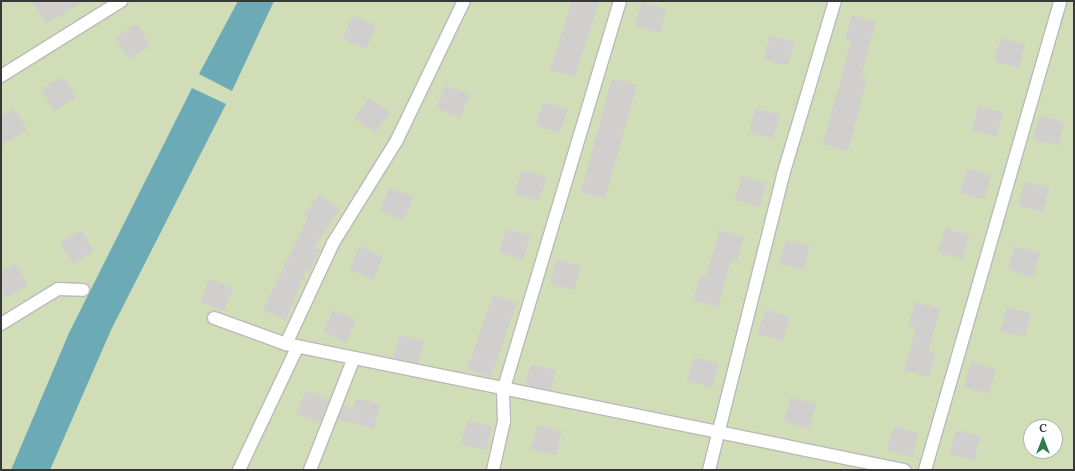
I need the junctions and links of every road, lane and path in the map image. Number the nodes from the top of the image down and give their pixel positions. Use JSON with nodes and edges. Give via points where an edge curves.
{"nodes":[{"id":1,"x":121,"y":1,"type":"edge"},
{"id":2,"x":464,"y":1,"type":"edge"},
{"id":3,"x":620,"y":1,"type":"edge"},
{"id":4,"x":835,"y":1,"type":"edge"},
{"id":5,"x":1060,"y":1,"type":"edge"},
{"id":6,"x":1,"y":76,"type":"edge"},
{"id":7,"x":83,"y":290,"type":"dead end"},
{"id":8,"x":214,"y":318,"type":"dead end"},
{"id":9,"x":1,"y":324,"type":"edge"},
{"id":10,"x":292,"y":345,"type":"junction"},
{"id":11,"x":354,"y":358,"type":"junction"},
{"id":12,"x":503,"y":391,"type":"junction"},
{"id":13,"x":719,"y":431,"type":"junction"},
{"id":14,"x":239,"y":470,"type":"edge"},
{"id":15,"x":310,"y":470,"type":"edge"},
{"id":16,"x":493,"y":470,"type":"edge"},
{"id":17,"x":709,"y":470,"type":"edge"},
{"id":18,"x":904,"y":470,"type":"edge"},
{"id":19,"x":925,"y":470,"type":"edge"}],
"edges":[{"from":1,"to":6,"type":"lane"},
{"from":2,"to":10,"type":"lane","via":[[397,140],[333,243]]},
{"from":3,"to":12,"type":"lane"},
{"from":4,"to":13,"type":"lane","via":[[783,175]]},
{"from":5,"to":19,"type":"lane"},
{"from":7,"to":9,"type":"lane","via":[[58,289]]},
{"from":8,"to":10,"type":"lane"},
{"from":10,"to":11,"type":"lane"},
{"from":10,"to":14,"type":"lane"},
{"from":11,"to":12,"type":"lane"},
{"from":11,"to":15,"type":"lane"},
{"from":12,"to":13,"type":"lane"},
{"from":12,"to":16,"type":"lane","via":[[504,421]]},
{"from":13,"to":17,"type":"lane"},
{"from":13,"to":18,"type":"lane"}]}
